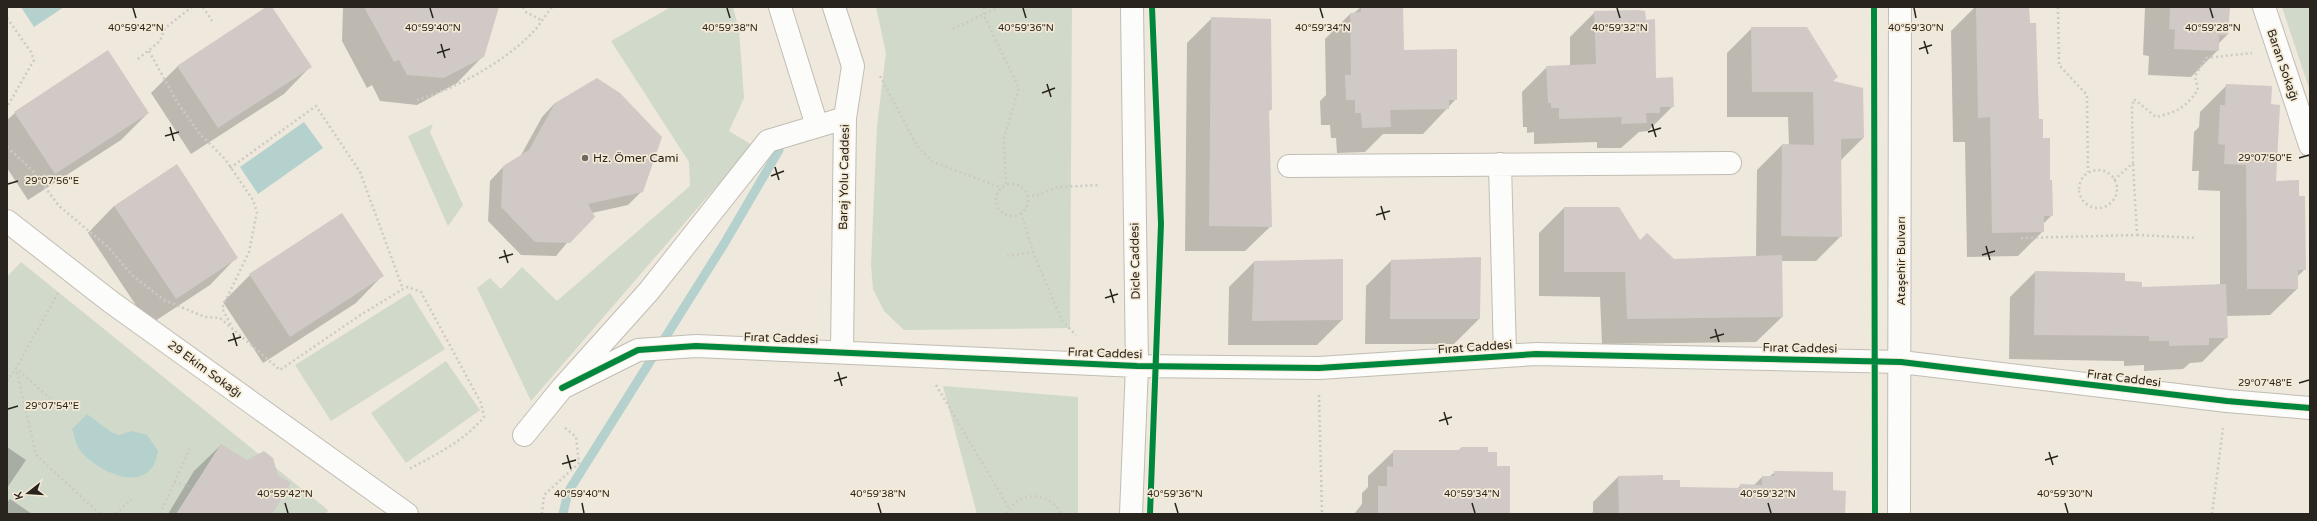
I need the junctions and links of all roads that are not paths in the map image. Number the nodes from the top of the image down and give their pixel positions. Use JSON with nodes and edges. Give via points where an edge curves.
{"nodes":[{"id":1,"x":780,"y":7,"type":"edge"},
{"id":2,"x":834,"y":7,"type":"edge"},
{"id":3,"x":1132,"y":7,"type":"edge"},
{"id":4,"x":1900,"y":7,"type":"edge"},
{"id":5,"x":2264,"y":7,"type":"edge"},
{"id":6,"x":845,"y":118,"type":"junction"},
{"id":7,"x":817,"y":126,"type":"junction"},
{"id":8,"x":2310,"y":145,"type":"edge"},
{"id":9,"x":1730,"y":163,"type":"dead end"},
{"id":10,"x":1500,"y":164,"type":"junction"},
{"id":11,"x":1289,"y":166,"type":"dead end"},
{"id":12,"x":7,"y":221,"type":"edge"},
{"id":13,"x":842,"y":352,"type":"junction"},
{"id":14,"x":1505,"y":355,"type":"junction"},
{"id":15,"x":1901,"y":362,"type":"junction"},
{"id":16,"x":1137,"y":366,"type":"junction"},
{"id":17,"x":562,"y":388,"type":"junction"},
{"id":18,"x":2310,"y":408,"type":"edge"},
{"id":19,"x":524,"y":435,"type":"dead end"},
{"id":20,"x":407,"y":514,"type":"edge"},
{"id":21,"x":1131,"y":514,"type":"edge"},
{"id":22,"x":1899,"y":514,"type":"edge"}],
"edges":[{"from":1,"to":7,"type":"street"},
{"from":2,"to":6,"type":"street","name":"Baraj Yolu Caddesi","via":[[853,66]]},
{"from":3,"to":16,"type":"street","name":"Dicle Caddesi"},
{"from":4,"to":15,"type":"street","name":"Ataşehir Bulvarı"},
{"from":5,"to":8,"type":"street","name":"Baran Sokağı"},
{"from":6,"to":7,"type":"street"},
{"from":6,"to":13,"type":"street","name":"Baraj Yolu Caddesi"},
{"from":7,"to":17,"type":"street","via":[[768,140],[649,291]]},
{"from":9,"to":10,"type":"street"},
{"from":10,"to":11,"type":"street"},
{"from":10,"to":14,"type":"street"},
{"from":12,"to":20,"type":"street","name":"29 Ekim Sokağı","via":[[111,302]]},
{"from":13,"to":16,"type":"street","name":"Fırat Caddesi"},
{"from":13,"to":17,"type":"street","name":"Fırat Caddesi","via":[[682,348],[640,350]]},
{"from":14,"to":15,"type":"street","name":"Fırat Caddesi"},
{"from":14,"to":16,"type":"street","name":"Fırat Caddesi","via":[[1319,368]]},
{"from":15,"to":18,"type":"street","name":"Fırat Caddesi","via":[[2227,402]]},
{"from":15,"to":22,"type":"street","name":"Ataşehir Bulvarı"},
{"from":16,"to":21,"type":"street","name":"Dicle Caddesi"},
{"from":17,"to":19,"type":"street"}]}
